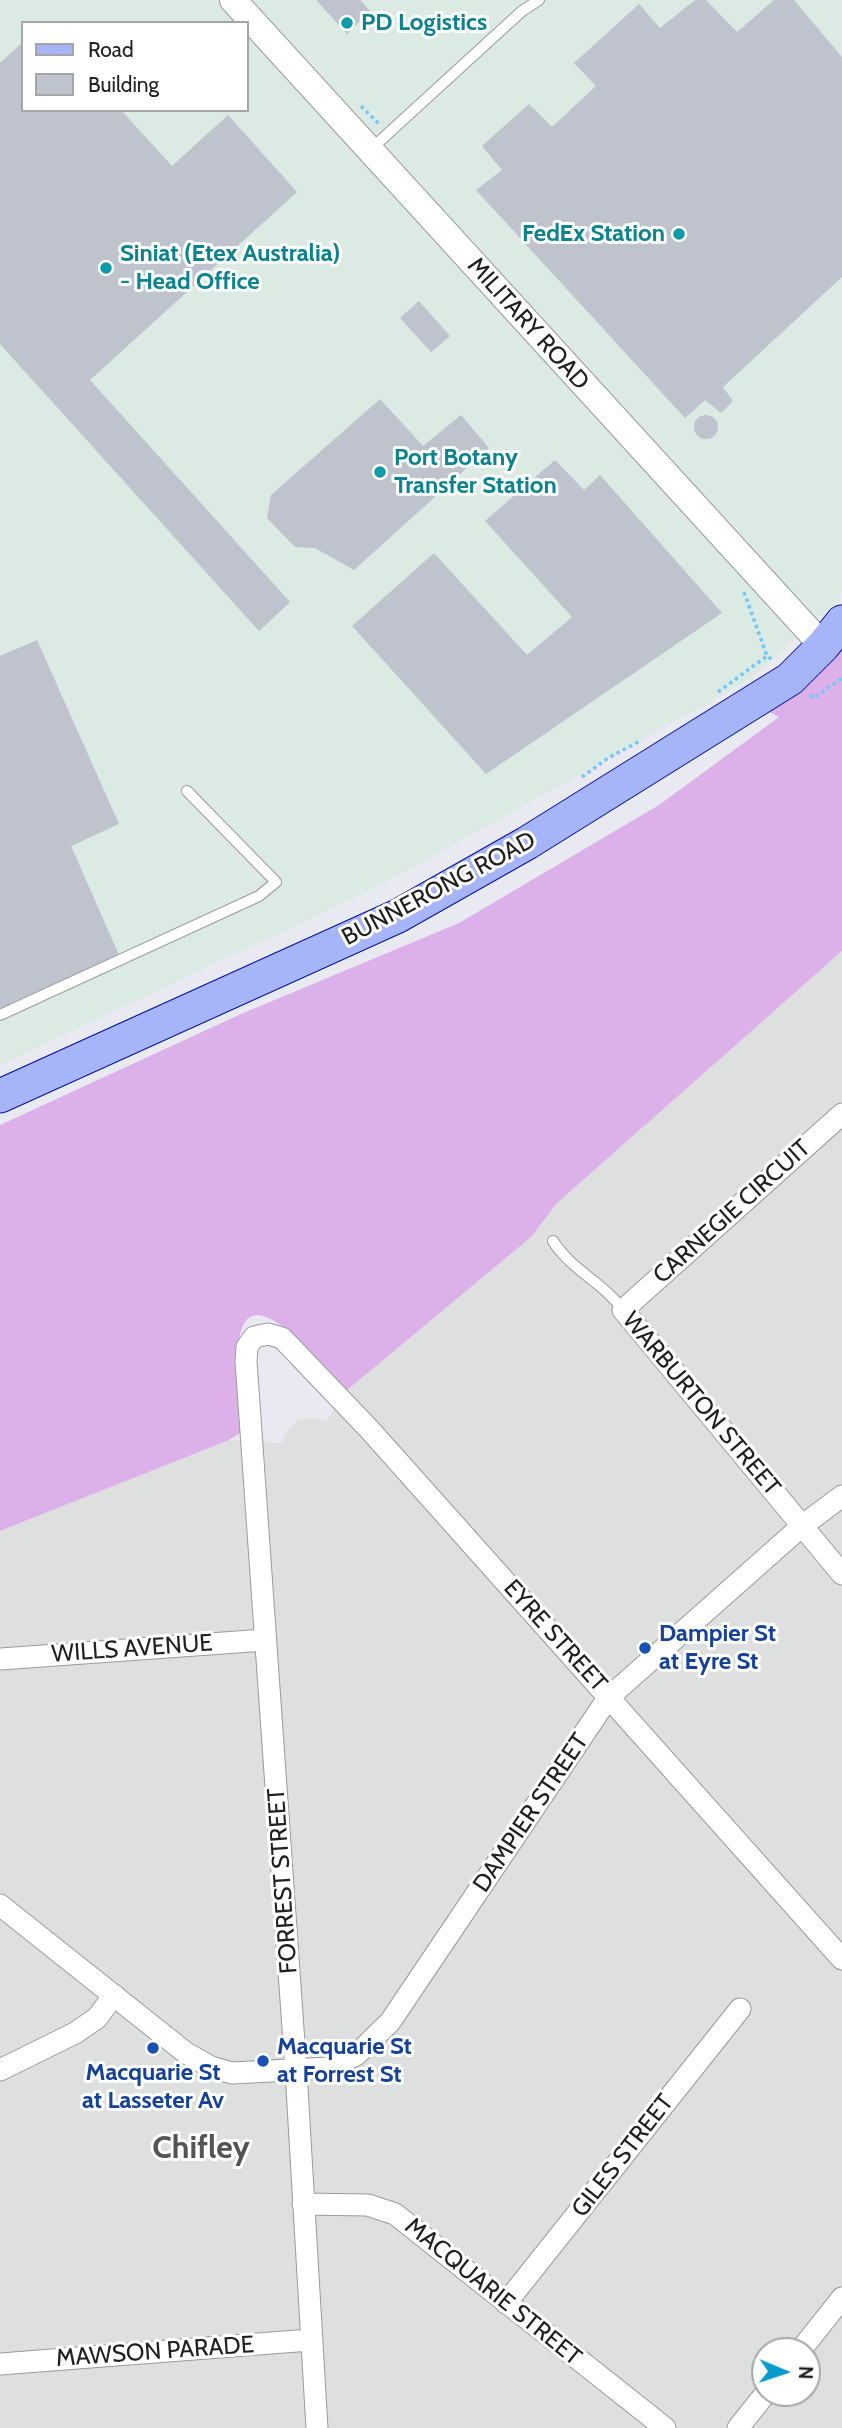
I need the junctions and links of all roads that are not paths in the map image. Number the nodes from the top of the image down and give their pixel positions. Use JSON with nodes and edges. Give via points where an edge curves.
{"nodes":[{"id":1,"x":233,"y":0,"type":"edge"},
{"id":2,"x":539,"y":0,"type":"edge"},
{"id":3,"x":370,"y":150,"type":"junction"},
{"id":4,"x":833,"y":634,"type":"edge"},
{"id":5,"x":187,"y":791,"type":"dead end"},
{"id":6,"x":0,"y":1015,"type":"edge"},
{"id":7,"x":0,"y":1096,"type":"edge"},
{"id":8,"x":842,"y":1114,"type":"edge"},
{"id":9,"x":553,"y":1241,"type":"dead end"},
{"id":10,"x":623,"y":1310,"type":"junction"},
{"id":11,"x":254,"y":1337,"type":"joint"},
{"id":12,"x":842,"y":1496,"type":"edge"},
{"id":13,"x":802,"y":1526,"type":"junction"},
{"id":14,"x":842,"y":1573,"type":"edge"},
{"id":15,"x":265,"y":1640,"type":"junction"},
{"id":16,"x":0,"y":1659,"type":"edge"},
{"id":17,"x":610,"y":1698,"type":"junction"},
{"id":18,"x":0,"y":1905,"type":"edge"},
{"id":19,"x":842,"y":1959,"type":"edge"},
{"id":20,"x":114,"y":1995,"type":"junction"},
{"id":21,"x":740,"y":2009,"type":"dead end"},
{"id":22,"x":0,"y":2070,"type":"edge"},
{"id":23,"x":296,"y":2071,"type":"junction"},
{"id":24,"x":303,"y":2204,"type":"junction"},
{"id":25,"x":842,"y":2298,"type":"edge"},
{"id":26,"x":506,"y":2303,"type":"junction"},
{"id":27,"x":811,"y":2337,"type":"edge"},
{"id":28,"x":310,"y":2340,"type":"junction"},
{"id":29,"x":0,"y":2364,"type":"edge"},
{"id":30,"x":755,"y":2407,"type":"edge"},
{"id":31,"x":317,"y":2428,"type":"edge"},
{"id":32,"x":665,"y":2428,"type":"edge"},
{"id":33,"x":738,"y":2428,"type":"edge"}],
"edges":[{"from":1,"to":3,"type":"street","name":"MILITARY ROAD"},
{"from":2,"to":3,"type":"lane"},
{"from":3,"to":4,"type":"street","name":"MILITARY ROAD"},
{"from":4,"to":7,"type":"main road","name":"BUNNERONG ROAD","via":[[790,679],[466,880],[398,916]]},
{"from":5,"to":6,"type":"lane","via":[[276,882],[259,895]]},
{"from":8,"to":10,"type":"street","name":"CARNEGIE CIRCUIT"},
{"from":9,"to":10,"type":"lane","name":"WARBURTON STREET","via":[[562,1256]]},
{"from":10,"to":13,"type":"street","name":"WARBURTON STREET"},
{"from":11,"to":15,"type":"street","name":"FORREST STREET","via":[[246,1361]]},
{"from":11,"to":17,"type":"street","name":"EYRE STREET","via":[[282,1338]]},
{"from":12,"to":13,"type":"street","name":"DAMPIER STREET"},
{"from":13,"to":14,"type":"street","name":"WARBURTON STREET"},
{"from":13,"to":17,"type":"street","name":"DAMPIER STREET"},
{"from":15,"to":16,"type":"street","name":"WILLS AVENUE"},
{"from":15,"to":23,"type":"street","name":"FORREST STREET"},
{"from":17,"to":19,"type":"street","name":"EYRE STREET"},
{"from":17,"to":23,"type":"street","name":"DAMPIER STREET","via":[[390,2022],[372,2043],[340,2064]]},
{"from":18,"to":20,"type":"street"},
{"from":20,"to":22,"type":"street","via":[[97,2018],[75,2033]]},
{"from":20,"to":23,"type":"street","via":[[186,2053],[211,2067],[246,2074]]},
{"from":21,"to":26,"type":"street","name":"GILES STREET"},
{"from":23,"to":24,"type":"street","name":"FORREST STREET"},
{"from":24,"to":26,"type":"street","name":"MACQUARIE STREET","via":[[368,2205],[395,2214]]},
{"from":24,"to":28,"type":"street","name":"FORREST STREET"},
{"from":25,"to":27,"type":"street"},
{"from":26,"to":32,"type":"street","name":"MACQUARIE STREET"},
{"from":28,"to":29,"type":"street","name":"MAWSON PARADE"},
{"from":28,"to":31,"type":"street","name":"FORREST STREET"},
{"from":30,"to":33,"type":"street"}]}
